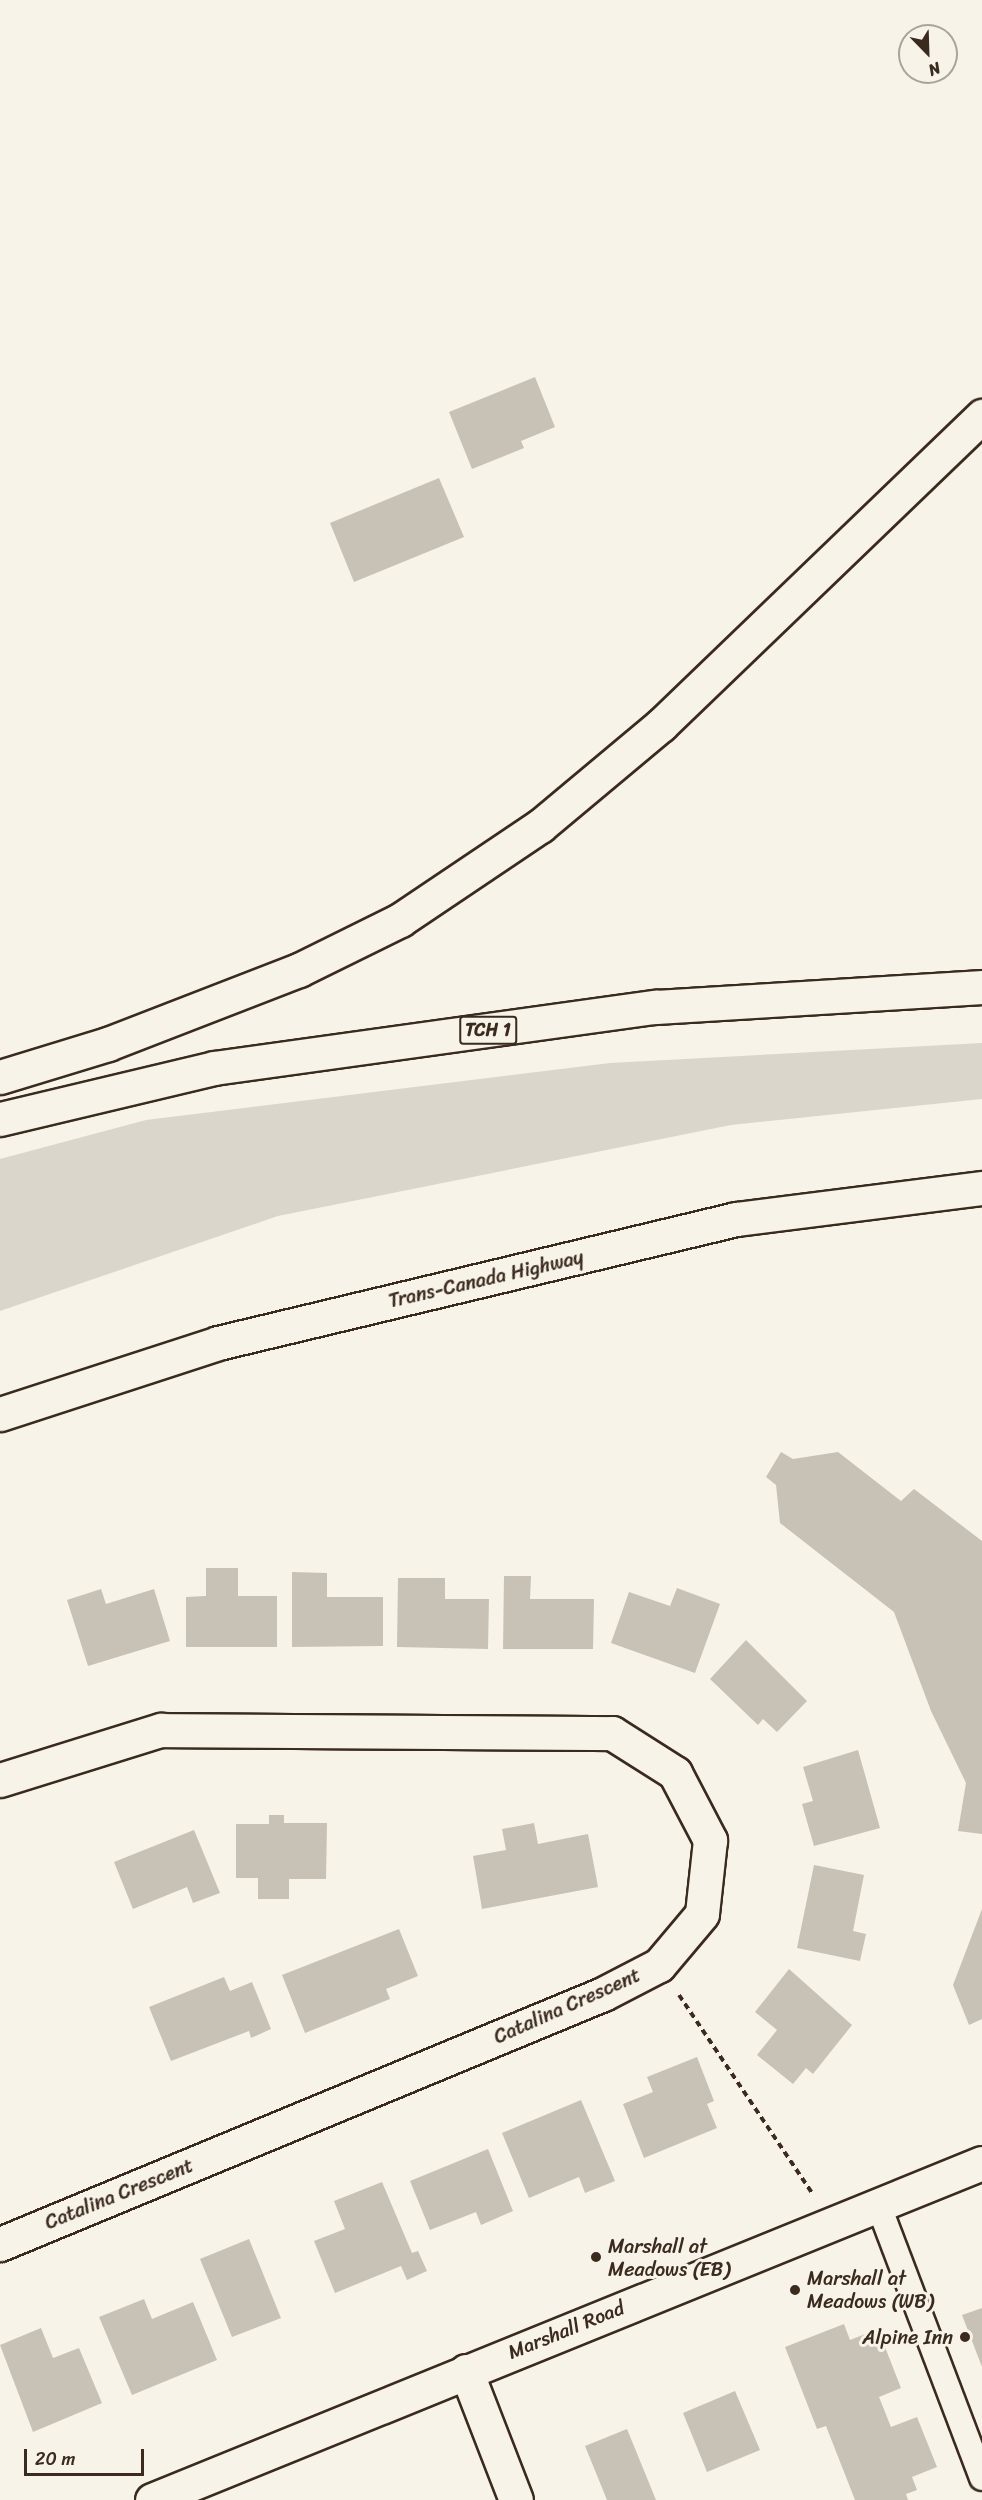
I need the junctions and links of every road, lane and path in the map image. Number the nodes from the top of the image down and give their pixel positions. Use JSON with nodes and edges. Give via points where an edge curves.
{"nodes":[{"id":1,"x":982,"y":416,"type":"edge"},
{"id":2,"x":982,"y":987,"type":"edge"},
{"id":3,"x":0,"y":1077,"type":"edge"},
{"id":4,"x":0,"y":1119,"type":"edge"},
{"id":5,"x":982,"y":1188,"type":"edge"},
{"id":6,"x":0,"y":1414,"type":"edge"},
{"id":7,"x":0,"y":1780,"type":"edge"},
{"id":8,"x":659,"y":1965,"type":"junction"},
{"id":9,"x":982,"y":2163,"type":"edge"},
{"id":10,"x":878,"y":2204,"type":"junction"},
{"id":11,"x":832,"y":2222,"type":"junction"},
{"id":12,"x":0,"y":2244,"type":"edge"},
{"id":13,"x":466,"y":2371,"type":"junction"},
{"id":14,"x":982,"y":2478,"type":"edge"},
{"id":15,"x":152,"y":2500,"type":"edge"},
{"id":16,"x":516,"y":2500,"type":"edge"}],
"edges":[{"from":1,"to":3,"type":"main road","via":[[661,725],[530,833],[400,920],[299,970],[108,1044]]},
{"from":2,"to":4,"type":"main road","number":"TCH 1","via":[[644,1008],[214,1068]]},
{"from":5,"to":6,"type":"main road","name":"Trans-Canada Highway","via":[[736,1219],[218,1343]]},
{"from":7,"to":8,"type":"main road","name":"Catalina Crescent","via":[[161,1730],[612,1733],[675,1773],[710,1840],[702,1914]]},
{"from":8,"to":11,"type":"path"},
{"from":8,"to":12,"type":"main road","name":"Catalina Crescent","via":[[603,1994]]},
{"from":9,"to":10,"type":"main road","name":"Marshall Road"},
{"from":10,"to":11,"type":"main road","name":"Marshall Road"},
{"from":10,"to":14,"type":"lane"},
{"from":11,"to":13,"type":"main road","name":"Marshall Road"},
{"from":13,"to":15,"type":"main road","name":"Marshall Road"},
{"from":13,"to":16,"type":"main road"}]}
